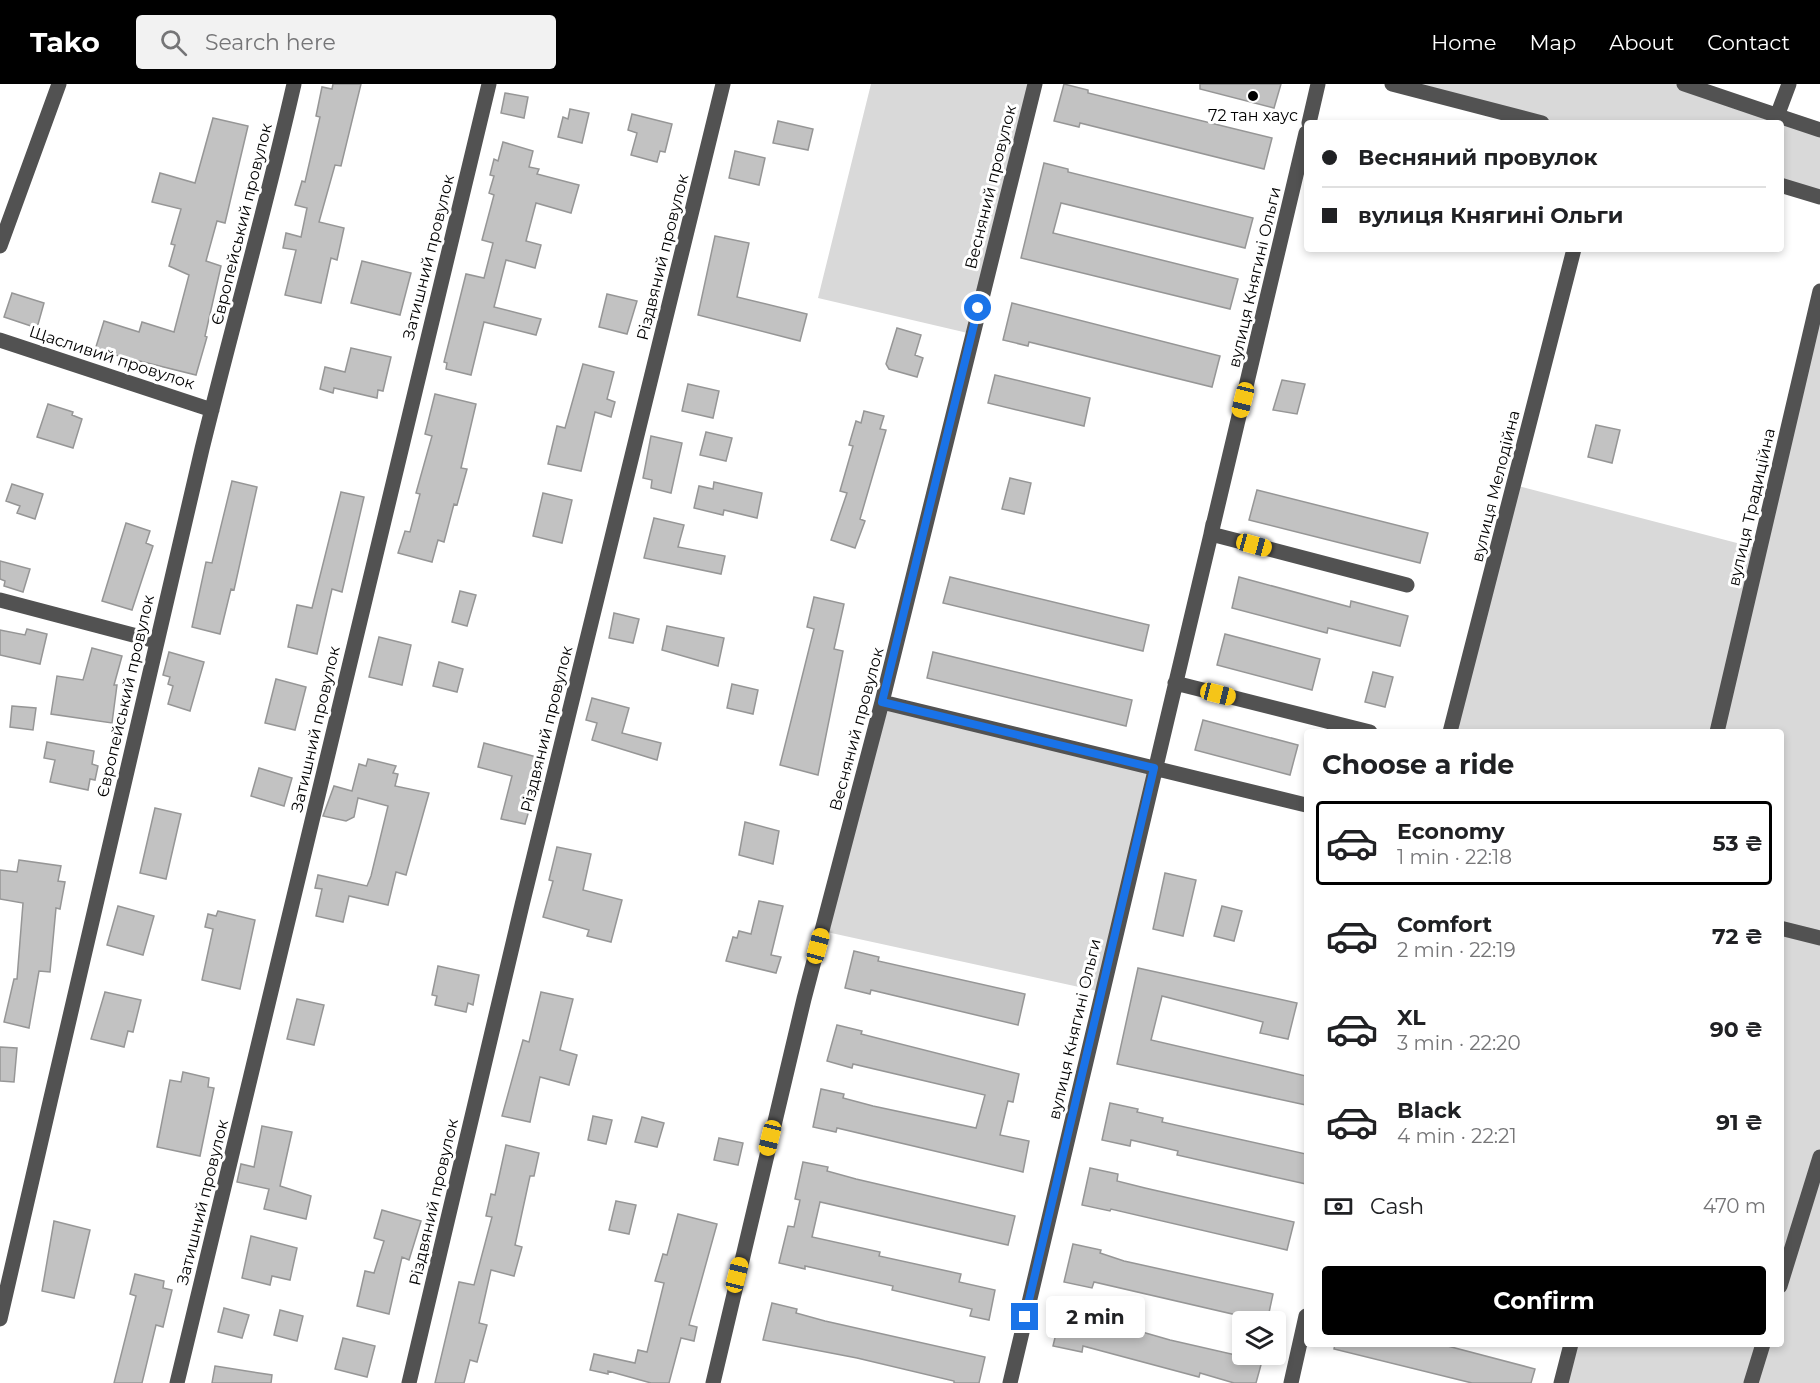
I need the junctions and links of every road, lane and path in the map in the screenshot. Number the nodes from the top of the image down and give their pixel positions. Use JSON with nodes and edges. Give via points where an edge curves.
{"nodes":[{"id":1,"x":59,"y":84,"type":"edge"},
{"id":2,"x":294,"y":84,"type":"edge"},
{"id":3,"x":489,"y":84,"type":"edge"},
{"id":4,"x":723,"y":84,"type":"edge"},
{"id":5,"x":1035,"y":84,"type":"edge"},
{"id":6,"x":1318,"y":84,"type":"edge"},
{"id":7,"x":1392,"y":84,"type":"edge"},
{"id":8,"x":1684,"y":84,"type":"edge"},
{"id":9,"x":1789,"y":84,"type":"edge"},
{"id":10,"x":1777,"y":116,"type":"junction"},
{"id":11,"x":1310,"y":120,"type":"edge"},
{"id":12,"x":1530,"y":120,"type":"edge"},
{"id":13,"x":1820,"y":130,"type":"edge"},
{"id":14,"x":1304,"y":141,"type":"edge"},
{"id":15,"x":1784,"y":186,"type":"edge"},
{"id":16,"x":1820,"y":197,"type":"edge"},
{"id":17,"x":0,"y":246,"type":"edge"},
{"id":18,"x":1573,"y":252,"type":"edge"},
{"id":19,"x":1820,"y":291,"type":"edge"},
{"id":20,"x":0,"y":340,"type":"edge"},
{"id":21,"x":212,"y":410,"type":"junction"},
{"id":22,"x":1211,"y":534,"type":"junction"},
{"id":23,"x":1407,"y":585,"type":"dead end"},
{"id":24,"x":0,"y":600,"type":"edge"},
{"id":25,"x":156,"y":641,"type":"junction"},
{"id":26,"x":1175,"y":683,"type":"junction"},
{"id":27,"x":882,"y":702,"type":"junction"},
{"id":28,"x":1358,"y":729,"type":"edge"},
{"id":29,"x":1451,"y":729,"type":"edge"},
{"id":30,"x":1718,"y":729,"type":"edge"},
{"id":31,"x":1154,"y":768,"type":"junction"},
{"id":32,"x":1304,"y":805,"type":"edge"},
{"id":33,"x":1784,"y":929,"type":"edge"},
{"id":34,"x":1820,"y":938,"type":"edge"},
{"id":35,"x":1820,"y":1157,"type":"edge"},
{"id":36,"x":1784,"y":1273,"type":"edge"},
{"id":37,"x":0,"y":1319,"type":"edge"},
{"id":38,"x":1304,"y":1325,"type":"edge"},
{"id":39,"x":1570,"y":1347,"type":"edge"},
{"id":40,"x":1762,"y":1347,"type":"edge"},
{"id":41,"x":177,"y":1383,"type":"edge"},
{"id":42,"x":409,"y":1383,"type":"edge"},
{"id":43,"x":713,"y":1383,"type":"edge"},
{"id":44,"x":1010,"y":1383,"type":"edge"},
{"id":45,"x":1291,"y":1383,"type":"edge"},
{"id":46,"x":1562,"y":1383,"type":"edge"},
{"id":47,"x":1751,"y":1383,"type":"edge"}],
"edges":[{"from":1,"to":17,"type":"street"},
{"from":2,"to":21,"type":"street","name":"Європейський провулок"},
{"from":3,"to":41,"type":"street","name":"Затишний провулок"},
{"from":4,"to":42,"type":"street","name":"Різдвяний провулок"},
{"from":5,"to":27,"type":"street","name":"Весняний провулок"},
{"from":6,"to":11,"type":"street"},
{"from":7,"to":12,"type":"street"},
{"from":8,"to":10,"type":"street"},
{"from":9,"to":10,"type":"street"},
{"from":10,"to":13,"type":"street"},
{"from":14,"to":22,"type":"street","name":"вулиця Княгині Ольги"},
{"from":15,"to":16,"type":"street"},
{"from":18,"to":29,"type":"street","name":"вулиця Мелодійна"},
{"from":19,"to":30,"type":"street","name":"вулиця Традиційна"},
{"from":20,"to":21,"type":"street","name":"Щасливий провулок"},
{"from":21,"to":25,"type":"street","name":"Європейський провулок"},
{"from":22,"to":23,"type":"street"},
{"from":22,"to":26,"type":"street","name":"вулиця Княгині Ольги"},
{"from":24,"to":25,"type":"street"},
{"from":25,"to":37,"type":"street","name":"Європейський провулок"},
{"from":26,"to":28,"type":"street"},
{"from":26,"to":31,"type":"street","name":"вулиця Княгині Ольги"},
{"from":27,"to":31,"type":"street"},
{"from":27,"to":43,"type":"street","name":"Весняний провулок","via":[[804,999]]},
{"from":31,"to":32,"type":"street"},
{"from":31,"to":44,"type":"street","name":"вулиця Княгині Ольги"},
{"from":33,"to":34,"type":"street"},
{"from":35,"to":36,"type":"street"},
{"from":38,"to":45,"type":"street"},
{"from":39,"to":46,"type":"street"},
{"from":40,"to":47,"type":"street"}]}
